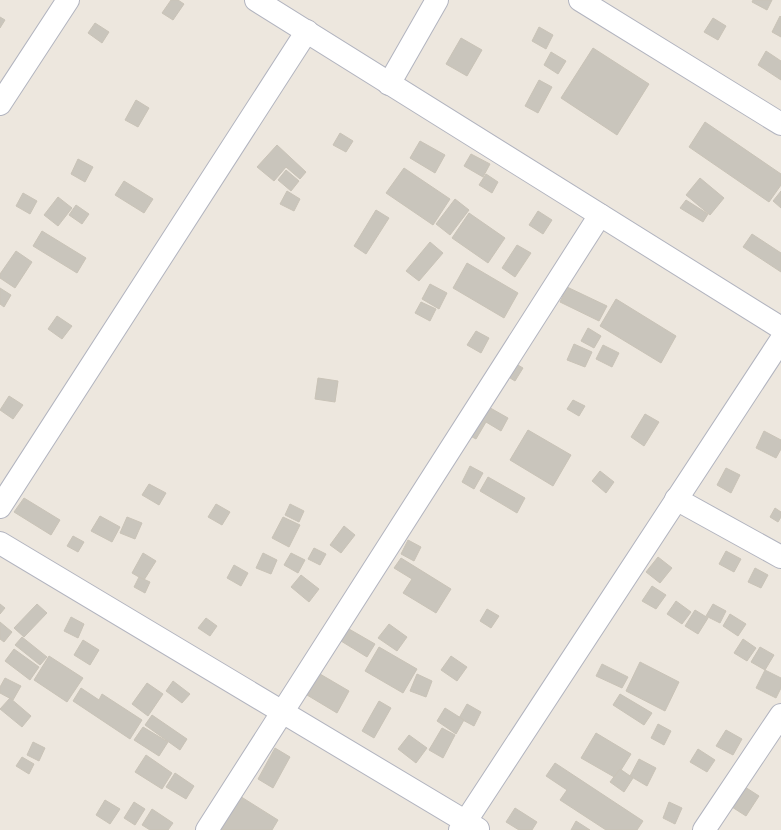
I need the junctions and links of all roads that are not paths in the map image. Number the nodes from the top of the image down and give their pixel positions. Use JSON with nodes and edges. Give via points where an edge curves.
{"nodes":[{"id":1,"x":68,"y":0,"type":"edge"},
{"id":2,"x":256,"y":0,"type":"edge"},
{"id":3,"x":437,"y":0,"type":"edge"},
{"id":4,"x":580,"y":0,"type":"edge"},
{"id":5,"x":307,"y":31,"type":"junction"},
{"id":6,"x":389,"y":84,"type":"junction"},
{"id":7,"x":3,"y":92,"type":"edge"},
{"id":8,"x":781,"y":124,"type":"edge"},
{"id":9,"x":600,"y":215,"type":"junction"},
{"id":10,"x":781,"y":328,"type":"edge"},
{"id":11,"x":781,"y":340,"type":"edge"},
{"id":12,"x":676,"y":500,"type":"junction"},
{"id":13,"x":0,"y":507,"type":"edge"},
{"id":14,"x":0,"y":544,"type":"edge"},
{"id":15,"x":781,"y":557,"type":"edge"},
{"id":16,"x":282,"y":712,"type":"junction"},
{"id":17,"x":781,"y":715,"type":"edge"},
{"id":18,"x":468,"y":827,"type":"edge"},
{"id":19,"x":207,"y":830,"type":"edge"},
{"id":20,"x":704,"y":830,"type":"edge"}],
"edges":[{"from":1,"to":7,"type":"street"},
{"from":2,"to":5,"type":"street"},
{"from":3,"to":6,"type":"street"},
{"from":4,"to":8,"type":"street"},
{"from":5,"to":6,"type":"street"},
{"from":5,"to":13,"type":"street"},
{"from":6,"to":9,"type":"street"},
{"from":9,"to":10,"type":"street"},
{"from":9,"to":16,"type":"street"},
{"from":11,"to":12,"type":"street"},
{"from":12,"to":15,"type":"street"},
{"from":12,"to":18,"type":"street"},
{"from":14,"to":16,"type":"street"},
{"from":16,"to":18,"type":"street"},
{"from":16,"to":19,"type":"street"},
{"from":17,"to":20,"type":"street"}]}
